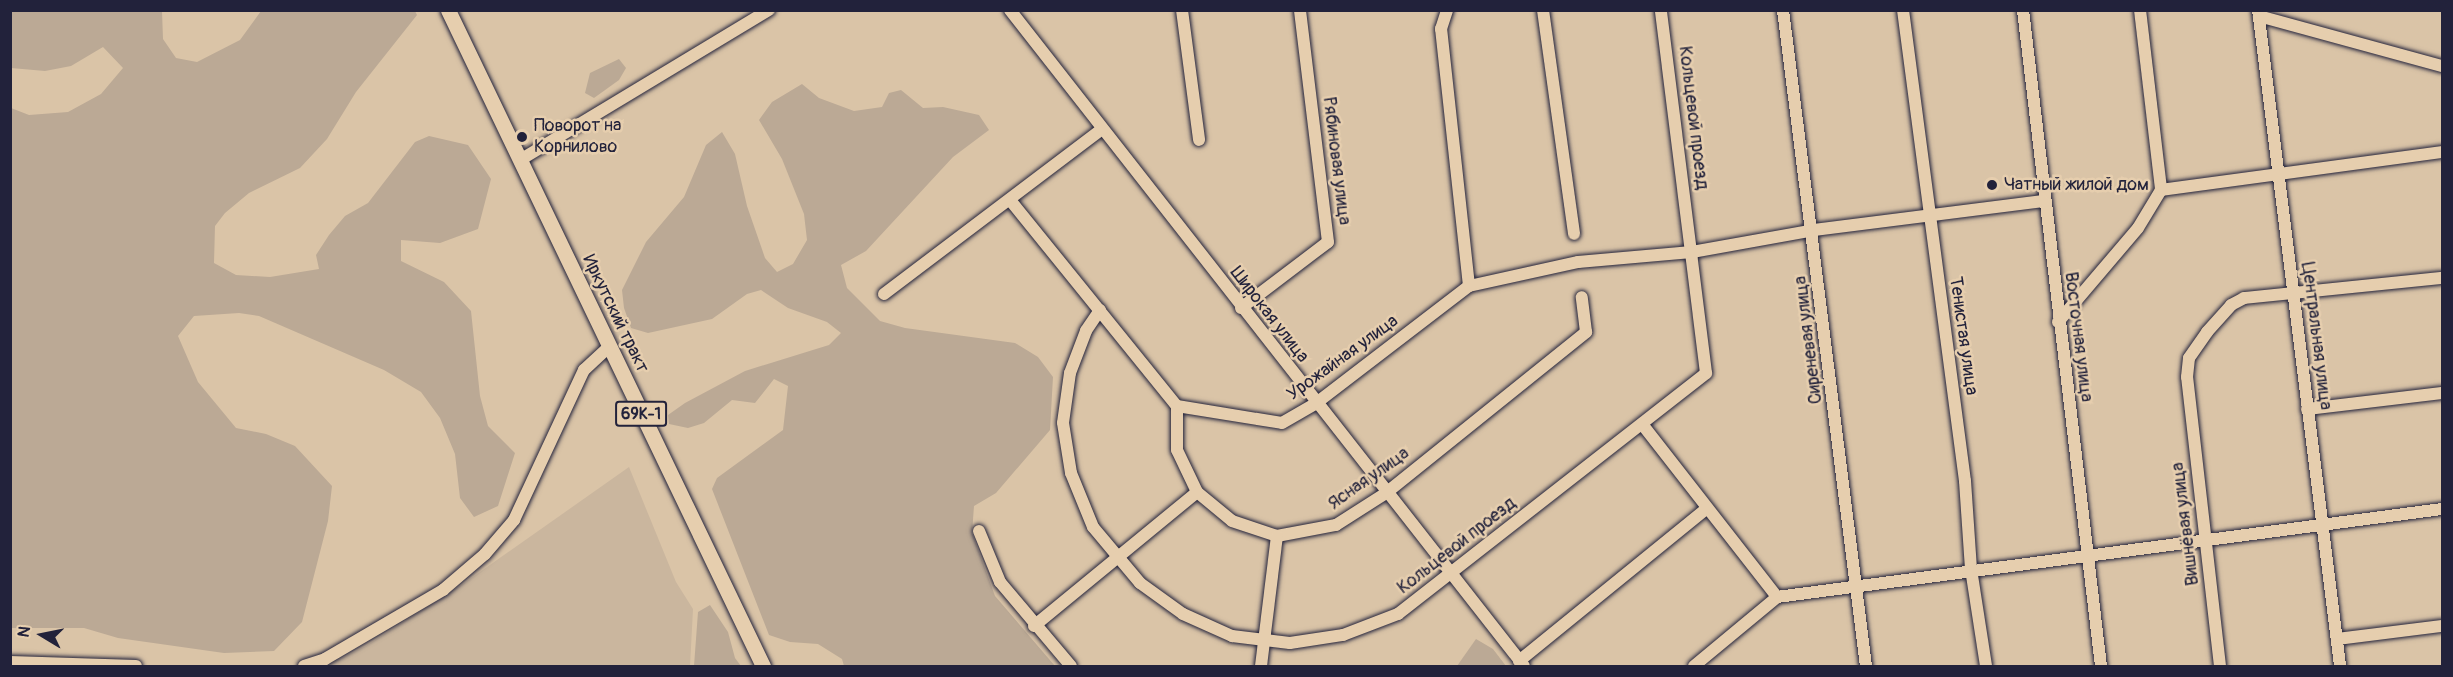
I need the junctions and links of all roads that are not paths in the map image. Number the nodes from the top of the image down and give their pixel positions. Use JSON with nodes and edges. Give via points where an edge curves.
{"nodes":[{"id":1,"x":448,"y":10,"type":"edge"},
{"id":2,"x":770,"y":10,"type":"edge"},
{"id":3,"x":1010,"y":10,"type":"edge"},
{"id":4,"x":1182,"y":10,"type":"edge"},
{"id":5,"x":1300,"y":10,"type":"edge"},
{"id":6,"x":1447,"y":10,"type":"edge"},
{"id":7,"x":1543,"y":10,"type":"edge"},
{"id":8,"x":1661,"y":10,"type":"edge"},
{"id":9,"x":1784,"y":10,"type":"edge"},
{"id":10,"x":1903,"y":10,"type":"edge"},
{"id":11,"x":2023,"y":10,"type":"edge"},
{"id":12,"x":2140,"y":10,"type":"edge"},
{"id":13,"x":2258,"y":13,"type":"edge"},
{"id":14,"x":2442,"y":66,"type":"edge"},
{"id":15,"x":1102,"y":129,"type":"junction"},
{"id":16,"x":1199,"y":140,"type":"dead end"},
{"id":17,"x":2442,"y":152,"type":"edge"},
{"id":18,"x":520,"y":160,"type":"junction"},
{"id":19,"x":2279,"y":174,"type":"junction"},
{"id":20,"x":2161,"y":190,"type":"junction"},
{"id":21,"x":1010,"y":200,"type":"junction"},
{"id":22,"x":2043,"y":201,"type":"junction"},
{"id":23,"x":1928,"y":217,"type":"junction"},
{"id":24,"x":1814,"y":230,"type":"junction"},
{"id":25,"x":1574,"y":234,"type":"dead end"},
{"id":26,"x":1692,"y":252,"type":"junction"},
{"id":27,"x":2442,"y":278,"type":"edge"},
{"id":28,"x":1469,"y":286,"type":"junction"},
{"id":29,"x":2291,"y":292,"type":"junction"},
{"id":30,"x":884,"y":294,"type":"dead end"},
{"id":31,"x":1582,"y":297,"type":"dead end"},
{"id":32,"x":1241,"y":308,"type":"junction"},
{"id":33,"x":1100,"y":310,"type":"junction"},
{"id":34,"x":2058,"y":322,"type":"junction"},
{"id":35,"x":609,"y":346,"type":"junction"},
{"id":36,"x":2442,"y":393,"type":"edge"},
{"id":37,"x":1315,"y":404,"type":"junction"},
{"id":38,"x":1177,"y":405,"type":"junction"},
{"id":39,"x":2307,"y":409,"type":"junction"},
{"id":40,"x":1642,"y":424,"type":"junction"},
{"id":41,"x":1197,"y":492,"type":"junction"},
{"id":42,"x":1386,"y":493,"type":"junction"},
{"id":43,"x":1707,"y":508,"type":"junction"},
{"id":44,"x":2442,"y":509,"type":"edge"},
{"id":45,"x":2323,"y":524,"type":"junction"},
{"id":46,"x":979,"y":531,"type":"dead end"},
{"id":47,"x":1276,"y":536,"type":"junction"},
{"id":48,"x":2205,"y":541,"type":"junction"},
{"id":49,"x":2087,"y":556,"type":"junction"},
{"id":50,"x":1118,"y":557,"type":"junction"},
{"id":51,"x":1971,"y":569,"type":"junction"},
{"id":52,"x":1451,"y":575,"type":"junction"},
{"id":53,"x":1856,"y":584,"type":"junction"},
{"id":54,"x":1777,"y":597,"type":"junction"},
{"id":55,"x":1034,"y":626,"type":"junction"},
{"id":56,"x":2442,"y":626,"type":"edge"},
{"id":57,"x":2337,"y":639,"type":"junction"},
{"id":58,"x":1264,"y":640,"type":"junction"},
{"id":59,"x":10,"y":662,"type":"edge"},
{"id":60,"x":1521,"y":664,"type":"edge"},
{"id":61,"x":136,"y":666,"type":"edge"},
{"id":62,"x":304,"y":666,"type":"edge"},
{"id":63,"x":763,"y":666,"type":"edge"},
{"id":64,"x":1071,"y":666,"type":"edge"},
{"id":65,"x":1261,"y":666,"type":"edge"},
{"id":66,"x":1694,"y":666,"type":"edge"},
{"id":67,"x":1866,"y":666,"type":"edge"},
{"id":68,"x":1986,"y":666,"type":"edge"},
{"id":69,"x":2101,"y":666,"type":"edge"},
{"id":70,"x":2220,"y":666,"type":"edge"},
{"id":71,"x":2340,"y":666,"type":"edge"}],
"edges":[{"from":1,"to":18,"type":"main road","name":"Иркутский тракт","number":"69К-1"},
{"from":2,"to":18,"type":"street"},
{"from":3,"to":15,"type":"street","name":"Широкая улица"},
{"from":4,"to":16,"type":"street"},
{"from":5,"to":32,"type":"street","name":"Рябиновая улица","via":[[1328,242]]},
{"from":6,"to":28,"type":"street","via":[[1441,29]]},
{"from":7,"to":25,"type":"street"},
{"from":8,"to":26,"type":"street","name":"Кольцевой проезд"},
{"from":9,"to":24,"type":"street","name":"Сиреневая улица"},
{"from":10,"to":23,"type":"street","name":"Тенистая улица"},
{"from":11,"to":22,"type":"street","name":"Восточная улица"},
{"from":12,"to":20,"type":"street"},
{"from":13,"to":14,"type":"street"},
{"from":13,"to":19,"type":"street","name":"Центральная улица"},
{"from":15,"to":21,"type":"street"},
{"from":15,"to":32,"type":"street","name":"Широкая улица"},
{"from":17,"to":19,"type":"street"},
{"from":18,"to":35,"type":"main road","name":"Иркутский тракт","number":"69К-1"},
{"from":19,"to":20,"type":"street"},
{"from":19,"to":29,"type":"street","name":"Центральная улица"},
{"from":20,"to":34,"type":"street","via":[[2138,228]]},
{"from":21,"to":30,"type":"street"},
{"from":21,"to":33,"type":"street"},
{"from":22,"to":23,"type":"street"},
{"from":22,"to":34,"type":"street","name":"Восточная улица"},
{"from":23,"to":24,"type":"street"},
{"from":23,"to":51,"type":"street","name":"Тенистая улица","via":[[1965,481]]},
{"from":24,"to":26,"type":"street"},
{"from":24,"to":53,"type":"street","name":"Сиреневая улица"},
{"from":26,"to":28,"type":"street","via":[[1578,262]]},
{"from":26,"to":40,"type":"street","name":"Кольцевой проезд","via":[[1706,373]]},
{"from":27,"to":29,"type":"street"},
{"from":28,"to":37,"type":"street","name":"Урожайная улица"},
{"from":29,"to":39,"type":"street","name":"Центральная улица"},
{"from":29,"to":48,"type":"street","name":"Вишнёвая улица","via":[[2244,298],[2231,305],[2189,358],[2187,377]]},
{"from":31,"to":42,"type":"street","name":"Ясная улица","via":[[1586,332]]},
{"from":32,"to":37,"type":"street","name":"Широкая улица"},
{"from":33,"to":38,"type":"street"},
{"from":33,"to":50,"type":"street","name":"Кольцевой проезд","via":[[1086,331],[1070,373],[1063,423],[1075,484],[1093,526]]},
{"from":34,"to":49,"type":"street","name":"Восточная улица"},
{"from":35,"to":62,"type":"street","via":[[584,370],[518,512],[485,554],[443,590],[325,659]]},
{"from":35,"to":63,"type":"main road","name":"Иркутский тракт","number":"69К-1"},
{"from":36,"to":39,"type":"street"},
{"from":37,"to":38,"type":"street","name":"Урожайная улица","via":[[1282,423]]},
{"from":37,"to":42,"type":"street","name":"Широкая улица"},
{"from":38,"to":41,"type":"street","name":"Ясная улица","via":[[1177,450]]},
{"from":39,"to":45,"type":"street","name":"Центральная улица"},
{"from":40,"to":43,"type":"street"},
{"from":40,"to":52,"type":"street","name":"Кольцевой проезд"},
{"from":41,"to":47,"type":"street","name":"Ясная улица","via":[[1232,521]]},
{"from":41,"to":50,"type":"street"},
{"from":42,"to":47,"type":"street","name":"Ясная улица","via":[[1336,525]]},
{"from":42,"to":52,"type":"street","name":"Широкая улица"},
{"from":43,"to":54,"type":"street"},
{"from":43,"to":60,"type":"street"},
{"from":44,"to":45,"type":"street"},
{"from":45,"to":48,"type":"street"},
{"from":45,"to":57,"type":"street","name":"Центральная улица"},
{"from":46,"to":55,"type":"street","via":[[1000,582]]},
{"from":47,"to":58,"type":"street"},
{"from":48,"to":49,"type":"street"},
{"from":48,"to":70,"type":"street","name":"Вишнёвая улица"},
{"from":49,"to":51,"type":"street"},
{"from":49,"to":69,"type":"street","name":"Восточная улица"},
{"from":50,"to":55,"type":"street"},
{"from":50,"to":58,"type":"street","name":"Кольцевой проезд","via":[[1140,584],[1183,614],[1232,636]]},
{"from":51,"to":53,"type":"street"},
{"from":51,"to":68,"type":"street","name":"Тенистая улица"},
{"from":52,"to":58,"type":"street","name":"Кольцевой проезд","via":[[1398,614],[1343,635],[1290,643]]},
{"from":52,"to":60,"type":"street","name":"Широкая улица"},
{"from":53,"to":54,"type":"street"},
{"from":53,"to":67,"type":"street","name":"Сиреневая улица"},
{"from":54,"to":66,"type":"street"},
{"from":55,"to":64,"type":"street"},
{"from":56,"to":57,"type":"street"},
{"from":57,"to":71,"type":"street","name":"Центральная улица"},
{"from":58,"to":65,"type":"street"},
{"from":59,"to":61,"type":"street"}]}
